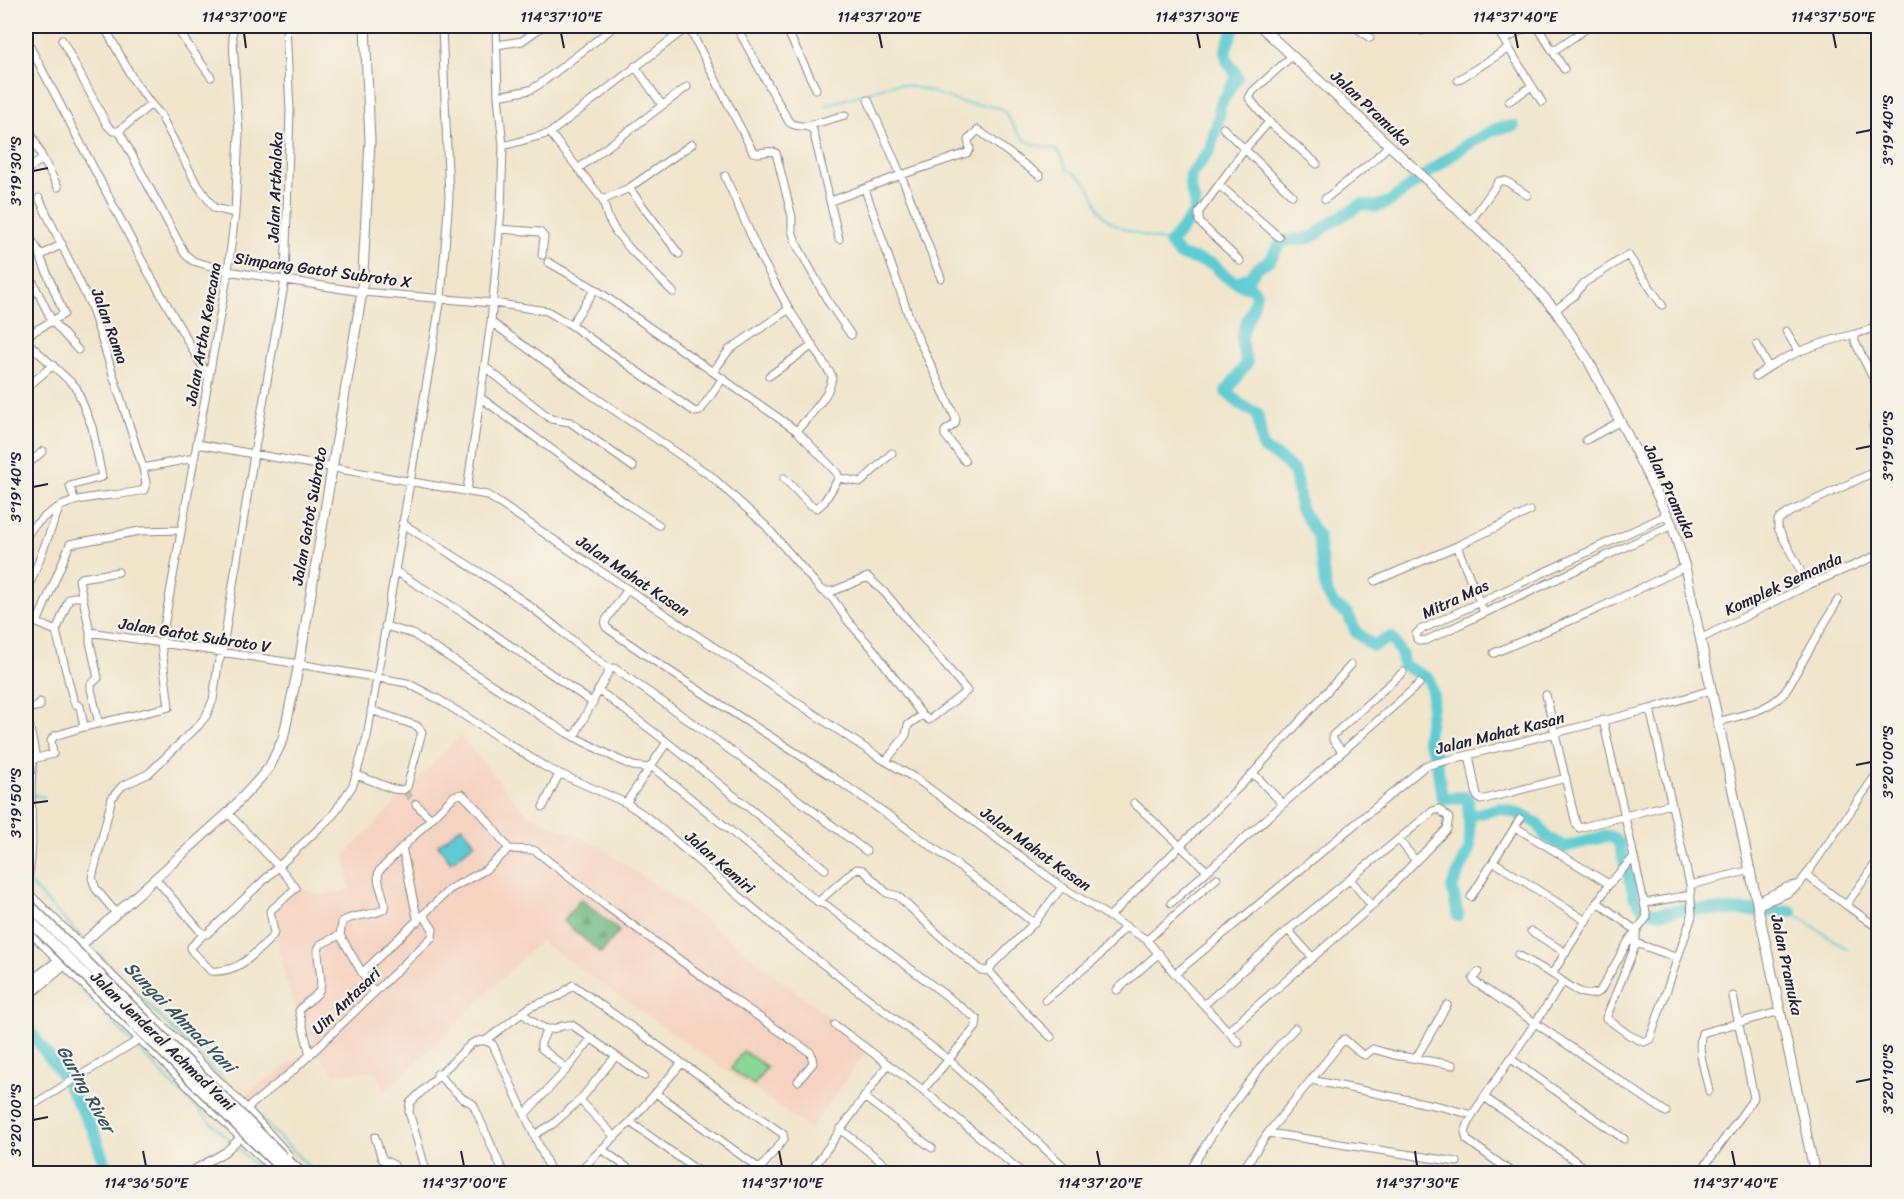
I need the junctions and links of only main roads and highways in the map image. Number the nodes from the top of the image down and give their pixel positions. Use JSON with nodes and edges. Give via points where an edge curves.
{"nodes":[{"id":1,"x":365,"y":26,"type":"edge"},
{"id":2,"x":1260,"y":26,"type":"edge"},
{"id":3,"x":1271,"y":29,"type":"edge"},
{"id":4,"x":26,"y":892,"type":"edge"},
{"id":5,"x":26,"y":902,"type":"edge"},
{"id":6,"x":44,"y":911,"type":"junction"},
{"id":7,"x":26,"y":917,"type":"edge"},
{"id":8,"x":26,"y":927,"type":"edge"},
{"id":9,"x":86,"y":940,"type":"junction"},
{"id":10,"x":58,"y":965,"type":"junction"},
{"id":11,"x":114,"y":978,"type":"junction"},
{"id":12,"x":26,"y":985,"type":"edge"},
{"id":13,"x":96,"y":996,"type":"junction"},
{"id":14,"x":26,"y":997,"type":"edge"},
{"id":15,"x":279,"y":1160,"type":"junction"},
{"id":16,"x":300,"y":1171,"type":"edge"},
{"id":17,"x":283,"y":1173,"type":"edge"},
{"id":18,"x":1815,"y":1173,"type":"edge"}],
"edges":[{"from":1,"to":9,"type":"main road","name":"Jalan Gatot Subroto","via":[[370,141],[362,292],[283,739],[262,776],[228,813]]},
{"from":2,"to":3,"type":"main road","name":"Jalan Pramuka"},
{"from":3,"to":18,"type":"main road","name":"Jalan Pramuka","via":[[1292,56],[1516,266],[1555,310],[1588,360],[1672,525],[1685,567]]},
{"from":4,"to":6,"type":"main road","name":"Jalan Jenderal Achmad Yani"},
{"from":5,"to":15,"type":"highway","bridge":true},
{"from":6,"to":8,"type":"main road","via":[[54,926],[53,935],[46,937]]},
{"from":6,"to":9,"type":"main road","name":"Jalan Jenderal Achmad Yani"},
{"from":7,"to":15,"type":"highway","bridge":true},
{"from":8,"to":10,"type":"main road","name":"Jalan Jenderal Achmad Yani"},
{"from":9,"to":10,"type":"main road","name":"Jalan Gatot Subroto"},
{"from":9,"to":11,"type":"main road","name":"Jalan Jenderal Achmad Yani"},
{"from":10,"to":12,"type":"main road"},
{"from":10,"to":13,"type":"main road","name":"Jalan Jenderal Achmad Yani"},
{"from":10,"to":14,"type":"main road"},
{"from":11,"to":13,"type":"main road","via":[[98,973],[93,976]]},
{"from":11,"to":16,"type":"main road","name":"Jalan Jenderal Achmad Yani","via":[[247,1108]]},
{"from":13,"to":17,"type":"main road","name":"Jalan Jenderal Achmad Yani","via":[[138,1041]]},
{"from":15,"to":16,"type":"highway","name":"Jalan Jenderal Achmad Yani"},
{"from":15,"to":17,"type":"highway","name":"Jalan Jenderal Achmad Yani"}]}
